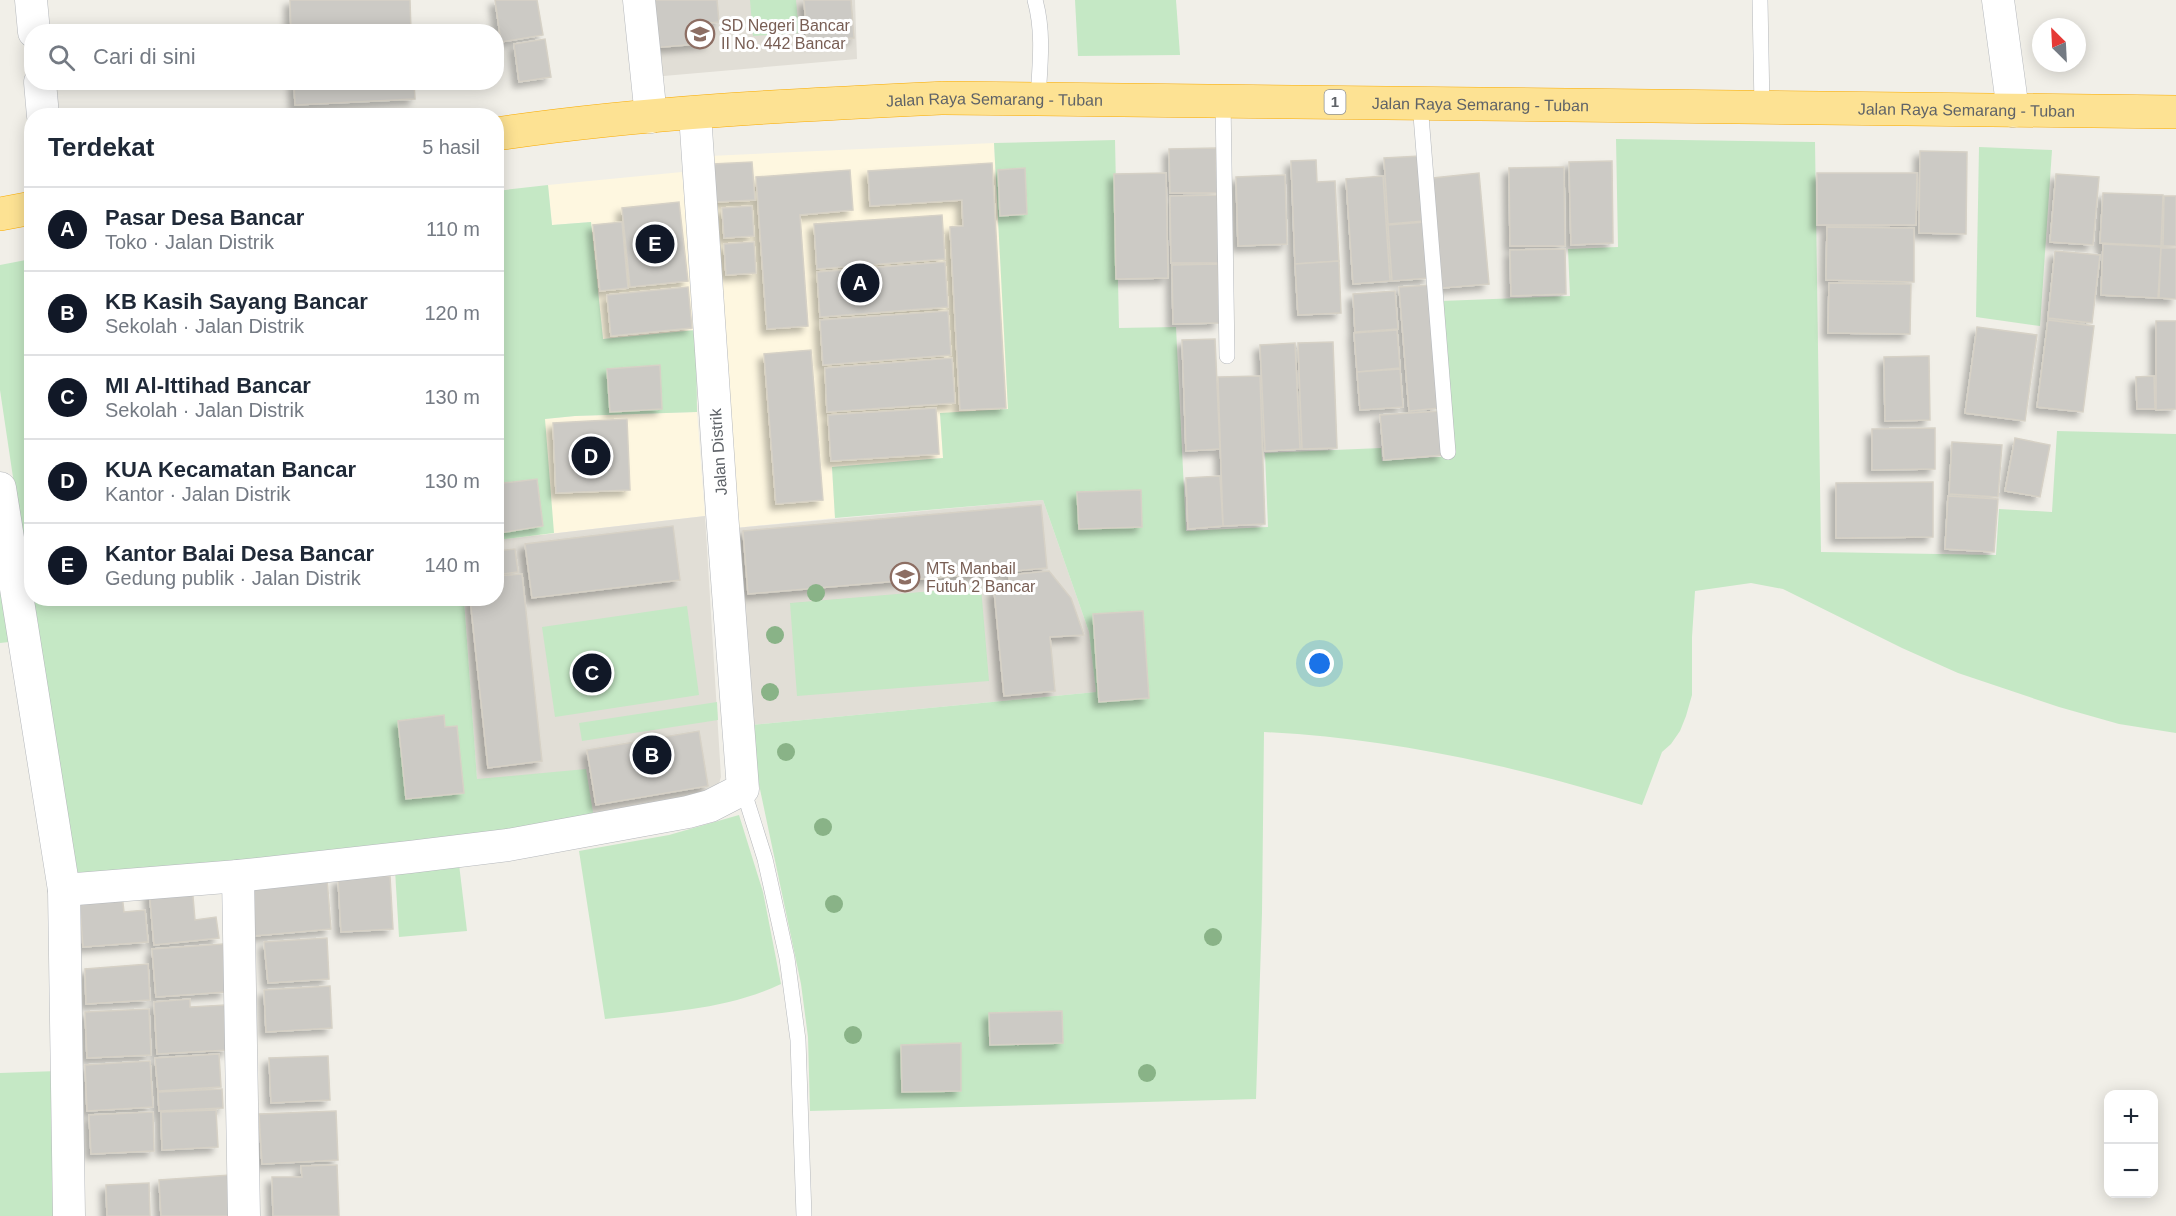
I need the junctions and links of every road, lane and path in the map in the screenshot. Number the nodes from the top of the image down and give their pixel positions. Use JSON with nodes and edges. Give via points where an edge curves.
{"nodes":[{"id":1,"x":31,"y":0,"type":"edge"},
{"id":2,"x":639,"y":0,"type":"edge"},
{"id":3,"x":1035,"y":0,"type":"edge"},
{"id":4,"x":1760,"y":0,"type":"edge"},
{"id":5,"x":1998,"y":0,"type":"edge"},
{"id":6,"x":33,"y":24,"type":"edge"},
{"id":7,"x":41,"y":90,"type":"edge"},
{"id":8,"x":1038,"y":98,"type":"junction"},
{"id":9,"x":1223,"y":100,"type":"junction"},
{"id":10,"x":1420,"y":103,"type":"junction"},
{"id":11,"x":1762,"y":107,"type":"junction"},
{"id":12,"x":42,"y":108,"type":"edge"},
{"id":13,"x":2013,"y":111,"type":"junction"},
{"id":14,"x":2176,"y":112,"type":"edge"},
{"id":15,"x":695,"y":114,"type":"junction"},
{"id":16,"x":651,"y":117,"type":"junction"},
{"id":17,"x":504,"y":133,"type":"edge"},
{"id":18,"x":24,"y":210,"type":"edge"},
{"id":19,"x":0,"y":214,"type":"edge"},
{"id":20,"x":1227,"y":356,"type":"dead end"},
{"id":21,"x":1448,"y":452,"type":"dead end"},
{"id":22,"x":0,"y":488,"type":"edge"},
{"id":23,"x":743,"y":789,"type":"junction"},
{"id":24,"x":238,"y":876,"type":"junction"},
{"id":25,"x":64,"y":890,"type":"junction"},
{"id":26,"x":69,"y":1216,"type":"edge"},
{"id":27,"x":244,"y":1216,"type":"edge"},
{"id":28,"x":804,"y":1216,"type":"edge"}],
"edges":[{"from":1,"to":6,"type":"street"},
{"from":2,"to":16,"type":"street"},
{"from":3,"to":8,"type":"lane","via":[[1041,38]]},
{"from":4,"to":11,"type":"lane"},
{"from":5,"to":13,"type":"street"},
{"from":7,"to":12,"type":"street"},
{"from":8,"to":9,"type":"highway","name":"Jalan Raya Semarang - Tuban","number":"1"},
{"from":8,"to":15,"type":"highway","name":"Jalan Raya Semarang - Tuban","number":"1","via":[[933,99]]},
{"from":9,"to":10,"type":"highway","name":"Jalan Raya Semarang - Tuban","number":"1"},
{"from":9,"to":20,"type":"lane"},
{"from":10,"to":11,"type":"highway","name":"Jalan Raya Semarang - Tuban","number":"1"},
{"from":10,"to":21,"type":"lane"},
{"from":11,"to":13,"type":"highway","name":"Jalan Raya Semarang - Tuban","number":"1"},
{"from":13,"to":14,"type":"highway","name":"Jalan Raya Semarang - Tuban","number":"1"},
{"from":15,"to":16,"type":"highway","name":"Jalan Raya Semarang - Tuban","number":"1"},
{"from":15,"to":23,"type":"street","name":"Jalan Distrik"},
{"from":16,"to":17,"type":"highway","name":"Jalan Raya Semarang - Tuban","number":"1"},
{"from":18,"to":19,"type":"highway"},
{"from":22,"to":25,"type":"street"},
{"from":23,"to":24,"type":"street","via":[[710,806],[677,815],[508,845]]},
{"from":23,"to":28,"type":"lane","via":[[765,859],[787,958],[798,1040]]},
{"from":24,"to":25,"type":"street"},
{"from":24,"to":27,"type":"street"},
{"from":25,"to":26,"type":"street"}]}
